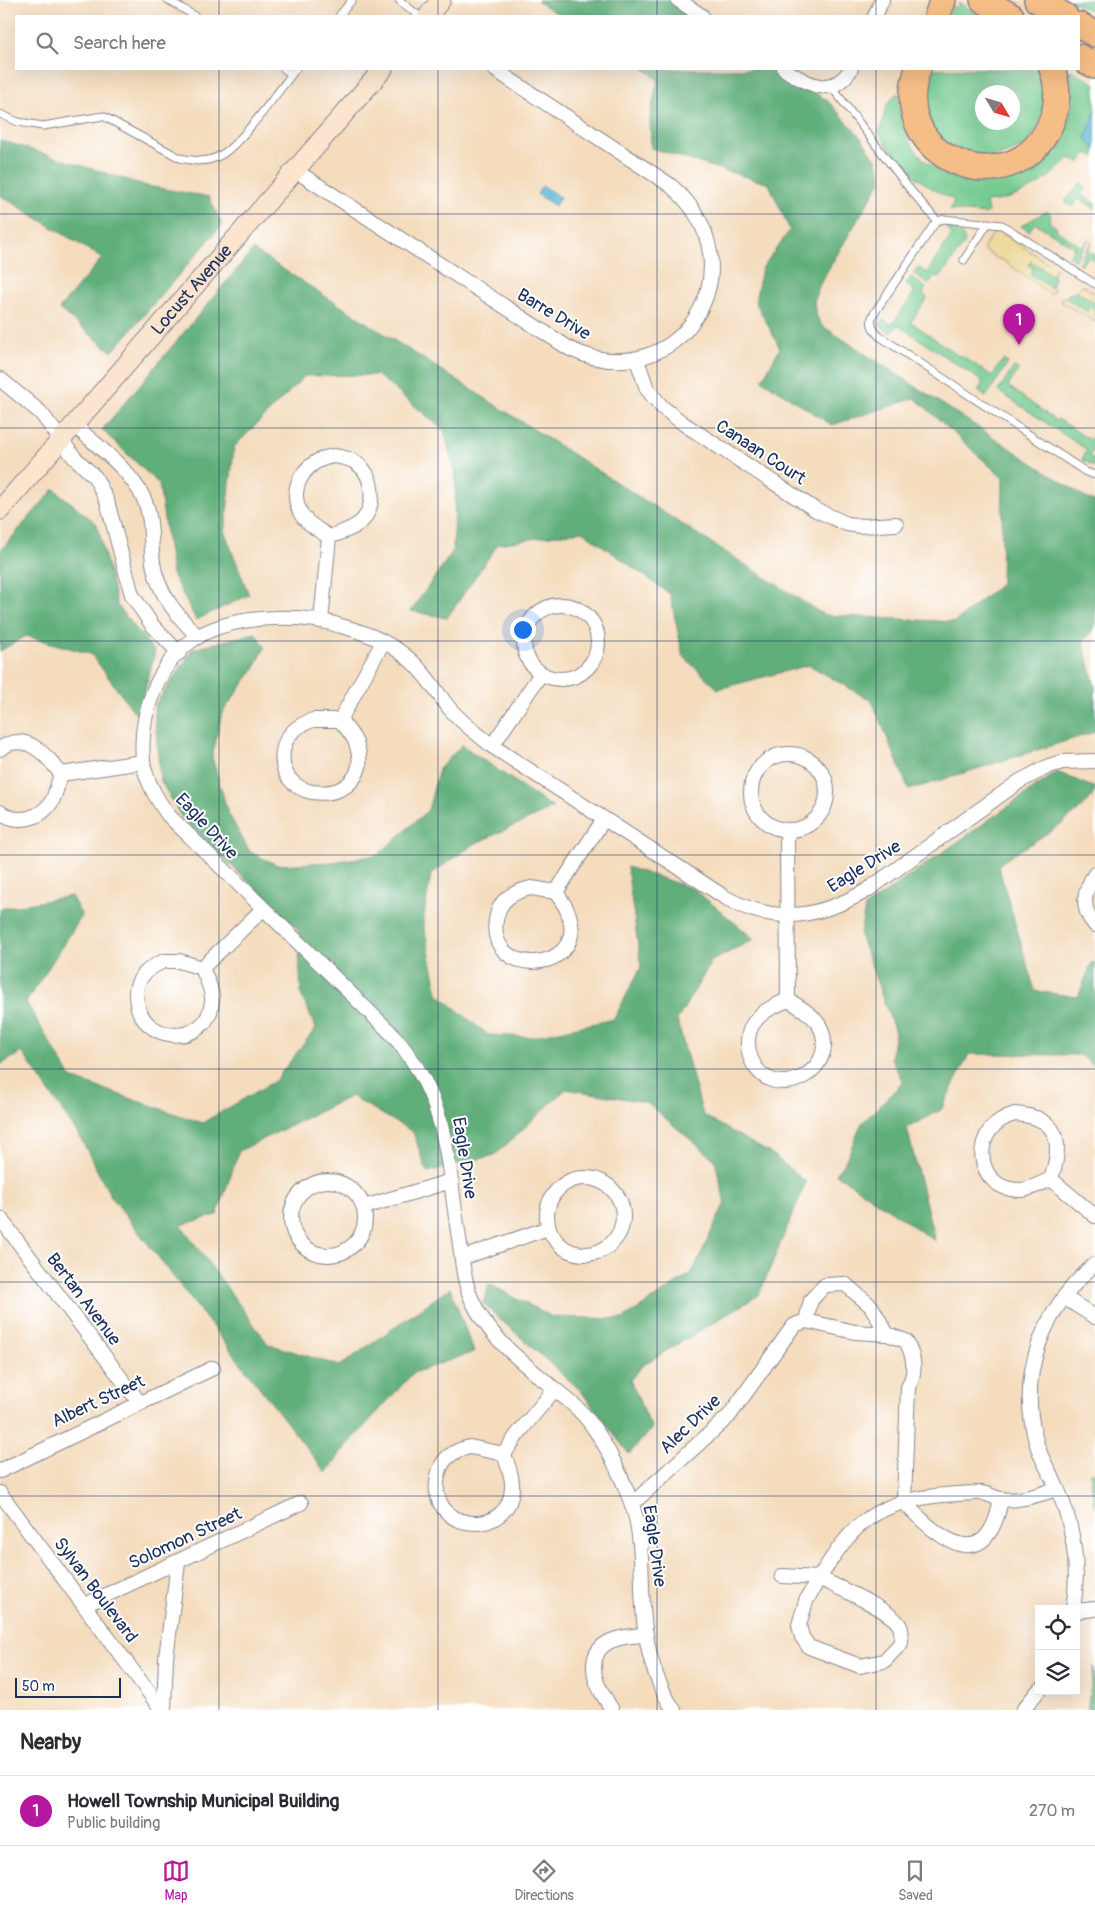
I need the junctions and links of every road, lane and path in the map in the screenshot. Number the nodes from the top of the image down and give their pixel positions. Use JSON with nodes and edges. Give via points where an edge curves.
{"nodes":[{"id":1,"x":168,"y":0,"type":"edge"},
{"id":2,"x":352,"y":0,"type":"edge"},
{"id":3,"x":399,"y":0,"type":"edge"},
{"id":4,"x":441,"y":0,"type":"edge"},
{"id":5,"x":678,"y":0,"type":"edge"},
{"id":6,"x":882,"y":0,"type":"edge"},
{"id":7,"x":942,"y":0,"type":"edge"},
{"id":8,"x":983,"y":0,"type":"edge"},
{"id":9,"x":1037,"y":0,"type":"edge"},
{"id":10,"x":194,"y":15,"type":"edge"},
{"id":11,"x":340,"y":15,"type":"edge"},
{"id":12,"x":417,"y":15,"type":"edge"},
{"id":13,"x":429,"y":15,"type":"edge"},
{"id":14,"x":700,"y":15,"type":"edge"},
{"id":15,"x":875,"y":15,"type":"edge"},
{"id":16,"x":937,"y":15,"type":"edge"},
{"id":17,"x":1009,"y":15,"type":"edge"},
{"id":18,"x":1063,"y":15,"type":"edge"},
{"id":19,"x":1080,"y":25,"type":"edge"},
{"id":20,"x":1095,"y":34,"type":"edge"},
{"id":21,"x":1080,"y":58,"type":"edge"},
{"id":22,"x":1095,"y":66,"type":"edge"},
{"id":23,"x":382,"y":70,"type":"edge"},
{"id":24,"x":496,"y":70,"type":"edge"},
{"id":25,"x":786,"y":70,"type":"edge"},
{"id":26,"x":850,"y":70,"type":"edge"},
{"id":27,"x":918,"y":70,"type":"edge"},
{"id":28,"x":1052,"y":70,"type":"edge"},
{"id":29,"x":294,"y":71,"type":"edge"},
{"id":30,"x":832,"y":86,"type":"junction"},
{"id":31,"x":0,"y":114,"type":"edge"},
{"id":32,"x":296,"y":171,"type":"junction"},
{"id":33,"x":937,"y":221,"type":"junction"},
{"id":34,"x":988,"y":223,"type":"junction"},
{"id":35,"x":964,"y":260,"type":"dead end"},
{"id":36,"x":1095,"y":284,"type":"edge"},
{"id":37,"x":637,"y":360,"type":"junction"},
{"id":38,"x":0,"y":379,"type":"edge"},
{"id":39,"x":73,"y":424,"type":"junction"},
{"id":40,"x":60,"y":439,"type":"junction"},
{"id":41,"x":1095,"y":475,"type":"edge"},
{"id":42,"x":0,"y":510,"type":"edge"},
{"id":43,"x":896,"y":524,"type":"dead end"},
{"id":44,"x":329,"y":537,"type":"junction"},
{"id":45,"x":321,"y":621,"type":"junction"},
{"id":46,"x":198,"y":637,"type":"junction"},
{"id":47,"x":383,"y":642,"type":"junction"},
{"id":48,"x":179,"y":653,"type":"junction"},
{"id":49,"x":540,"y":675,"type":"junction"},
{"id":50,"x":340,"y":720,"type":"junction"},
{"id":51,"x":492,"y":746,"type":"junction"},
{"id":52,"x":0,"y":749,"type":"edge"},
{"id":53,"x":1095,"y":761,"type":"edge"},
{"id":54,"x":143,"y":762,"type":"junction"},
{"id":55,"x":61,"y":774,"type":"junction"},
{"id":56,"x":0,"y":812,"type":"edge"},
{"id":57,"x":604,"y":820,"type":"junction"},
{"id":58,"x":787,"y":832,"type":"junction"},
{"id":59,"x":1095,"y":874,"type":"edge"},
{"id":60,"x":556,"y":892,"type":"junction"},
{"id":61,"x":263,"y":909,"type":"junction"},
{"id":62,"x":788,"y":916,"type":"junction"},
{"id":63,"x":1095,"y":924,"type":"edge"},
{"id":64,"x":202,"y":968,"type":"junction"},
{"id":65,"x":788,"y":1000,"type":"junction"},
{"id":66,"x":1051,"y":1179,"type":"junction"},
{"id":67,"x":451,"y":1181,"type":"junction"},
{"id":68,"x":364,"y":1207,"type":"junction"},
{"id":69,"x":1095,"y":1216,"type":"edge"},
{"id":70,"x":0,"y":1218,"type":"edge"},
{"id":71,"x":548,"y":1228,"type":"junction"},
{"id":72,"x":462,"y":1258,"type":"junction"},
{"id":73,"x":1095,"y":1264,"type":"edge"},
{"id":74,"x":1064,"y":1297,"type":"junction"},
{"id":75,"x":1095,"y":1317,"type":"edge"},
{"id":76,"x":806,"y":1321,"type":"junction"},
{"id":77,"x":887,"y":1334,"type":"junction"},
{"id":78,"x":213,"y":1368,"type":"dead end"},
{"id":79,"x":554,"y":1390,"type":"junction"},
{"id":80,"x":139,"y":1402,"type":"junction"},
{"id":81,"x":504,"y":1454,"type":"junction"},
{"id":82,"x":0,"y":1471,"type":"edge"},
{"id":83,"x":1058,"y":1489,"type":"junction"},
{"id":84,"x":0,"y":1493,"type":"edge"},
{"id":85,"x":1001,"y":1499,"type":"junction"},
{"id":86,"x":904,"y":1502,"type":"junction"},
{"id":87,"x":302,"y":1503,"type":"dead end"},
{"id":88,"x":632,"y":1504,"type":"junction"},
{"id":89,"x":178,"y":1563,"type":"junction"},
{"id":90,"x":782,"y":1576,"type":"dead end"},
{"id":91,"x":820,"y":1578,"type":"junction"},
{"id":92,"x":85,"y":1605,"type":"junction"},
{"id":93,"x":1073,"y":1605,"type":"edge"},
{"id":94,"x":1095,"y":1610,"type":"edge"},
{"id":95,"x":1080,"y":1611,"type":"edge"},
{"id":96,"x":646,"y":1635,"type":"junction"},
{"id":97,"x":1037,"y":1695,"type":"edge"},
{"id":98,"x":1031,"y":1708,"type":"edge"},
{"id":99,"x":163,"y":1710,"type":"edge"},
{"id":100,"x":612,"y":1710,"type":"edge"},
{"id":101,"x":674,"y":1710,"type":"edge"}],
"edges":[{"from":1,"to":10,"type":"lane"},
{"from":2,"to":11,"type":"lane"},
{"from":3,"to":12,"type":"lane"},
{"from":4,"to":13,"type":"street"},
{"from":5,"to":14,"type":"street"},
{"from":6,"to":15,"type":"street"},
{"from":7,"to":16,"type":"highway"},
{"from":8,"to":17,"type":"highway"},
{"from":9,"to":18,"type":"highway"},
{"from":19,"to":20,"type":"highway"},
{"from":21,"to":22,"type":"highway"},
{"from":23,"to":32,"type":"street","name":"Locust Avenue"},
{"from":24,"to":37,"type":"street","name":"Barre Drive","via":[[670,185],[701,221],[712,260],[704,303],[682,334],[667,346]]},
{"from":25,"to":30,"type":"street","via":[[816,86]]},
{"from":26,"to":30,"type":"street"},
{"from":27,"to":28,"type":"highway","via":[[912,101],[916,119],[927,141],[958,164],[989,168],[1004,166],[1026,155],[1048,131],[1056,104]]},
{"from":29,"to":31,"type":"lane","via":[[229,150],[208,160],[180,158],[104,116],[43,126],[18,122]]},
{"from":30,"to":33,"type":"lane"},
{"from":32,"to":37,"type":"street","name":"Barre Drive","via":[[570,350],[604,360]]},
{"from":32,"to":39,"type":"street","name":"Locust Avenue"},
{"from":33,"to":34,"type":"lane","via":[[956,218]]},
{"from":33,"to":41,"type":"lane","via":[[873,315],[874,331]]},
{"from":34,"to":35,"type":"lane"},
{"from":34,"to":36,"type":"lane","via":[[1002,225]]},
{"from":37,"to":43,"type":"street","name":"Canaan Court","via":[[647,389],[670,414],[816,510],[847,524]]},
{"from":38,"to":40,"type":"street","via":[[41,413]]},
{"from":39,"to":40,"type":"street","name":"Locust Avenue"},
{"from":39,"to":46,"type":"street","via":[[124,470],[138,488],[148,510],[153,561],[160,589]]},
{"from":40,"to":42,"type":"street","name":"Locust Avenue"},
{"from":40,"to":48,"type":"street","via":[[99,483],[137,605]]},
{"from":44,"to":44,"type":"street","via":[[360,522],[372,502],[367,474],[359,464],[334,456],[323,458],[306,469],[296,489],[299,511]]},
{"from":44,"to":45,"type":"street"},
{"from":45,"to":46,"type":"street","name":"Eagle Drive","via":[[254,618],[234,622]]},
{"from":45,"to":47,"type":"street","name":"Eagle Drive"},
{"from":46,"to":48,"type":"street","name":"Eagle Drive"},
{"from":47,"to":50,"type":"street"},
{"from":47,"to":51,"type":"street","name":"Eagle Drive","via":[[408,658],[460,720]]},
{"from":48,"to":54,"type":"street","name":"Eagle Drive","via":[[156,684],[149,702],[144,721]]},
{"from":49,"to":49,"type":"street","via":[[571,679],[594,662],[598,652],[595,627],[588,616],[564,605],[547,607],[530,620],[523,641],[526,656]]},
{"from":49,"to":51,"type":"street"},
{"from":50,"to":50,"type":"street","via":[[313,720],[301,724],[287,738],[282,756],[285,770],[301,788],[329,794],[340,790],[352,779],[358,768],[357,744]]},
{"from":51,"to":57,"type":"street","name":"Eagle Drive"},
{"from":52,"to":55,"type":"street","via":[[15,742],[37,747]]},
{"from":53,"to":62,"type":"street","name":"Eagle Drive","via":[[1062,762],[1035,772],[859,895],[836,907]]},
{"from":54,"to":55,"type":"street"},
{"from":54,"to":61,"type":"street","name":"Eagle Drive","via":[[151,786],[168,815]]},
{"from":55,"to":56,"type":"street","via":[[52,800],[37,815],[20,819]]},
{"from":57,"to":60,"type":"street"},
{"from":57,"to":62,"type":"street","name":"Eagle Drive","via":[[744,908]]},
{"from":58,"to":58,"type":"street","via":[[816,818],[827,800],[828,790],[825,776],[810,762],[782,755],[762,766],[753,779],[750,795],[758,815]]},
{"from":58,"to":62,"type":"street"},
{"from":59,"to":63,"type":"street","via":[[1085,896],[1087,911]]},
{"from":60,"to":60,"type":"street","via":[[531,888],[519,891],[498,909],[496,935],[500,945],[512,957],[529,964],[544,962],[564,950],[571,920]]},
{"from":61,"to":64,"type":"street"},
{"from":61,"to":67,"type":"street","name":"Eagle Drive","via":[[390,1032],[411,1057],[427,1082],[438,1110]]},
{"from":62,"to":65,"type":"street"},
{"from":64,"to":64,"type":"street","via":[[175,960],[164,961],[144,973],[136,990],[136,1006],[142,1018],[152,1028],[166,1034],[176,1035],[196,1029],[204,1022],[212,1001]]},
{"from":65,"to":65,"type":"street","via":[[816,1019],[824,1040],[823,1052],[807,1075],[782,1081],[769,1079],[751,1060],[747,1045],[749,1031],[764,1012]]},
{"from":66,"to":66,"type":"street","via":[[1059,1154],[1053,1131],[1045,1122],[1015,1114],[1005,1117],[990,1130],[983,1141],[982,1157],[993,1179],[1002,1186],[1019,1190]]},
{"from":66,"to":69,"type":"street"},
{"from":67,"to":68,"type":"street"},
{"from":67,"to":72,"type":"street","name":"Eagle Drive"},
{"from":68,"to":68,"type":"street","via":[[344,1183],[333,1180],[313,1182],[300,1192],[293,1206],[296,1238],[315,1252],[342,1253],[357,1242],[364,1229]]},
{"from":70,"to":80,"type":"street","name":"Bertan Avenue"},
{"from":71,"to":71,"type":"street","via":[[555,1241],[568,1250],[582,1254],[600,1251],[615,1239],[622,1217],[621,1204],[616,1194],[600,1181],[572,1179],[554,1194],[549,1205]]},
{"from":71,"to":72,"type":"street"},
{"from":72,"to":79,"type":"street","name":"Eagle Drive","via":[[468,1290],[481,1317],[497,1338]]},
{"from":73,"to":74,"type":"street"},
{"from":74,"to":75,"type":"street"},
{"from":74,"to":83,"type":"street","via":[[1043,1330],[1033,1361],[1029,1390],[1036,1441]]},
{"from":76,"to":77,"type":"street","via":[[855,1332]]},
{"from":76,"to":77,"type":"street","via":[[811,1300],[825,1285],[845,1284],[871,1306]]},
{"from":76,"to":88,"type":"street","name":"Alec Drive","via":[[792,1328],[728,1416]]},
{"from":77,"to":86,"type":"street","via":[[906,1341],[914,1364],[914,1378],[908,1387]]},
{"from":78,"to":80,"type":"street","name":"Albert Street"},
{"from":79,"to":81,"type":"street"},
{"from":79,"to":88,"type":"street","name":"Eagle Drive","via":[[586,1419],[611,1457]]},
{"from":80,"to":82,"type":"street","name":"Albert Street"},
{"from":81,"to":81,"type":"street","via":[[470,1447],[449,1456],[443,1462],[436,1491],[445,1512],[467,1523],[497,1517],[510,1498],[513,1485]]},
{"from":83,"to":85,"type":"street","via":[[1026,1498]]},
{"from":83,"to":93,"type":"street","via":[[1075,1550]]},
{"from":84,"to":92,"type":"street","name":"Sylvan Boulevard"},
{"from":85,"to":86,"type":"street","via":[[982,1492]]},
{"from":85,"to":86,"type":"street","via":[[997,1521],[986,1539],[964,1546],[927,1526]]},
{"from":86,"to":91,"type":"street","via":[[863,1522],[833,1556]]},
{"from":87,"to":89,"type":"street","name":"Solomon Street"},
{"from":88,"to":96,"type":"street","name":"Eagle Drive","via":[[641,1551]]},
{"from":89,"to":92,"type":"street","name":"Solomon Street"},
{"from":89,"to":99,"type":"street","name":"Sylvan Boulevard"},
{"from":90,"to":91,"type":"street"},
{"from":91,"to":91,"type":"street","via":[[806,1601],[799,1625],[809,1647],[860,1666],[884,1661],[901,1643],[898,1623],[888,1614]]},
{"from":92,"to":99,"type":"street","name":"Sylvan Boulevard"},
{"from":94,"to":95,"type":"street"},
{"from":96,"to":100,"type":"street","via":[[613,1638],[599,1651],[594,1662],[594,1675]]},
{"from":96,"to":101,"type":"street","name":"Eagle Drive","via":[[656,1673]]},
{"from":97,"to":98,"type":"street"}]}
